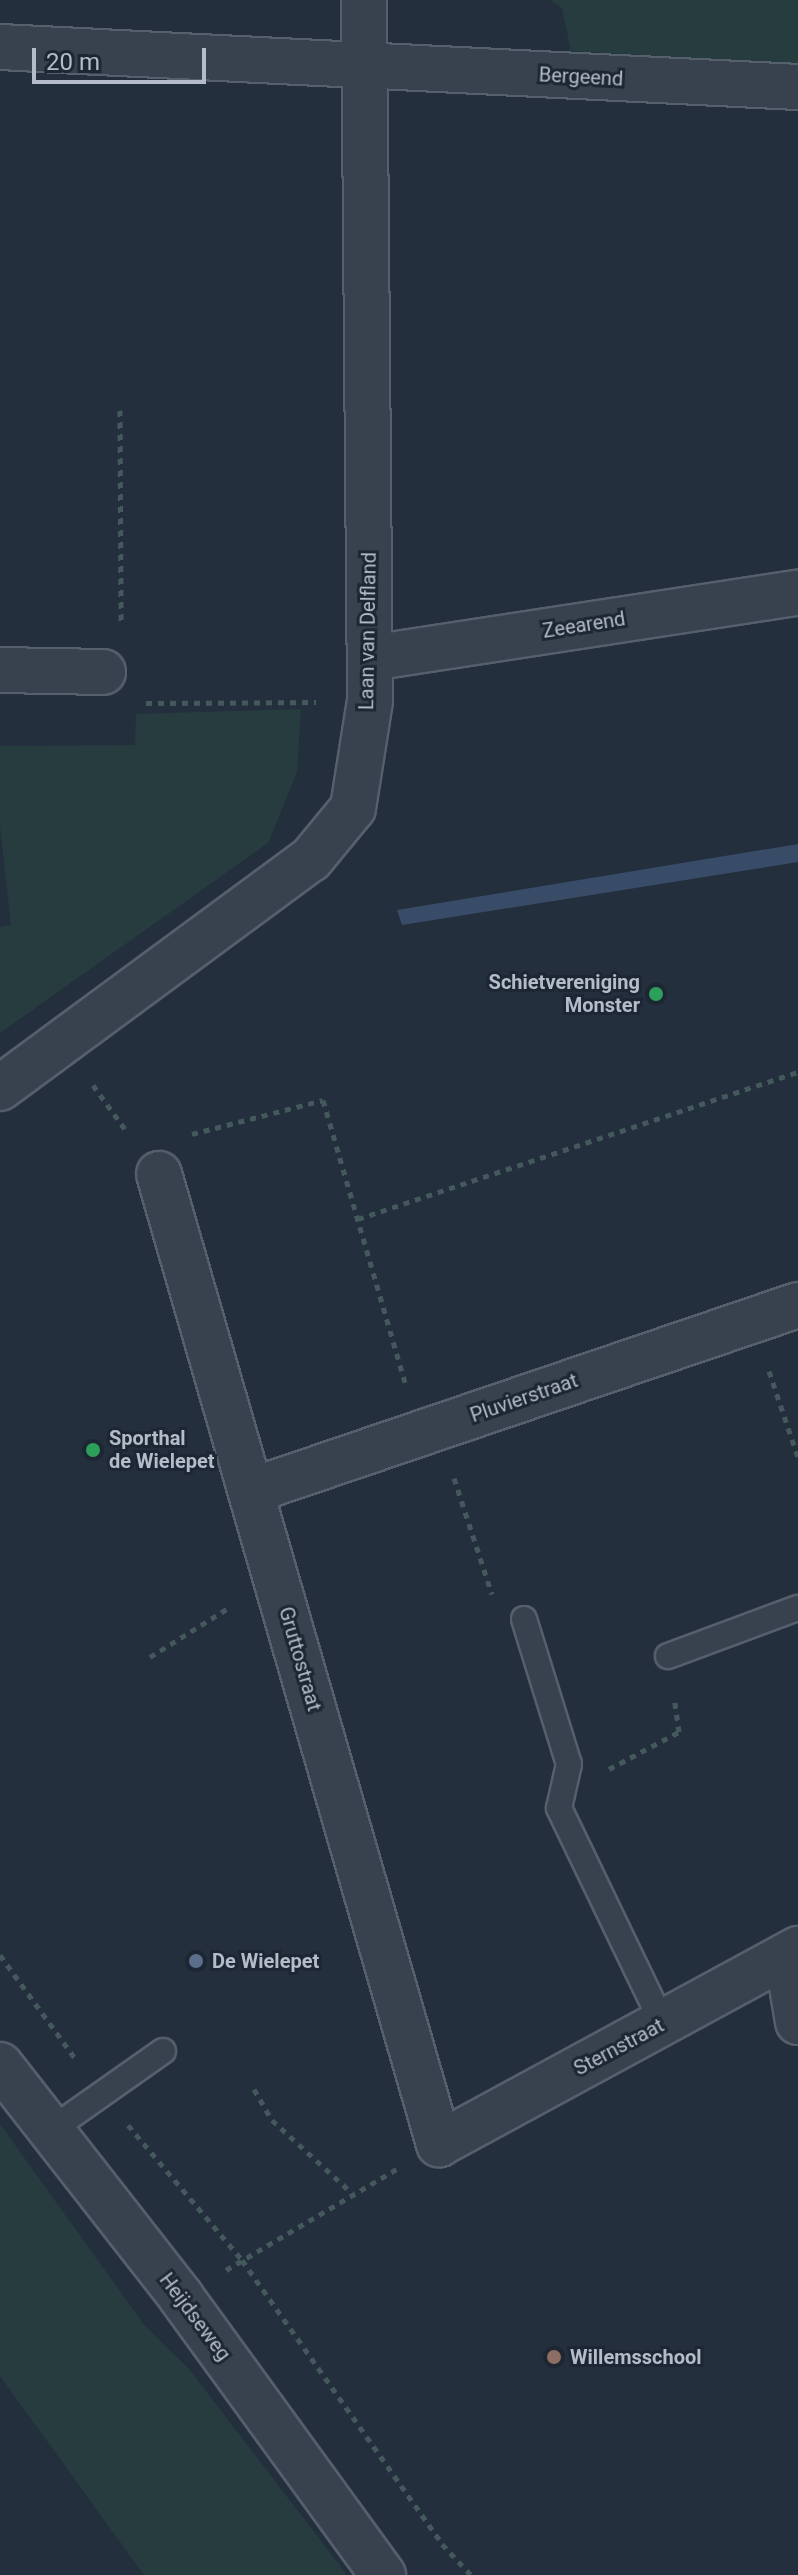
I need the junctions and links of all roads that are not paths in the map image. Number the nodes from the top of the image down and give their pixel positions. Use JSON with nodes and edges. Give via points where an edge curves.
{"nodes":[{"id":1,"x":364,"y":0,"type":"edge"},
{"id":2,"x":0,"y":47,"type":"edge"},
{"id":3,"x":363,"y":67,"type":"junction"},
{"id":4,"x":798,"y":87,"type":"edge"},
{"id":5,"x":798,"y":593,"type":"edge"},
{"id":6,"x":371,"y":658,"type":"junction"},
{"id":7,"x":0,"y":670,"type":"edge"},
{"id":8,"x":103,"y":672,"type":"road end"},
{"id":9,"x":0,"y":1088,"type":"edge"},
{"id":10,"x":159,"y":1174,"type":"road end"},
{"id":11,"x":798,"y":1305,"type":"edge"},
{"id":12,"x":251,"y":1491,"type":"junction"},
{"id":13,"x":798,"y":1608,"type":"edge"},
{"id":14,"x":524,"y":1619,"type":"road end"},
{"id":15,"x":668,"y":1656,"type":"road end"},
{"id":16,"x":793,"y":1952,"type":"edge"},
{"id":17,"x":798,"y":2022,"type":"edge"},
{"id":18,"x":663,"y":2024,"type":"junction"},
{"id":19,"x":163,"y":2051,"type":"dead end"},
{"id":20,"x":0,"y":2065,"type":"edge"},
{"id":21,"x":51,"y":2130,"type":"junction"},
{"id":22,"x":439,"y":2144,"type":"joint"},
{"id":23,"x":383,"y":2575,"type":"edge"}],
"edges":[{"from":1,"to":3,"type":"street","name":"Laan van Delfland"},
{"from":2,"to":3,"type":"street","name":"Bergeend"},
{"from":3,"to":4,"type":"street","name":"Bergeend"},
{"from":3,"to":6,"type":"street","name":"Laan van Delfland"},
{"from":5,"to":6,"type":"street","name":"Zeearend"},
{"from":6,"to":9,"type":"street","name":"Laan van Delfland","via":[[370,701],[353,808],[311,859]]},
{"from":7,"to":8,"type":"street"},
{"from":10,"to":12,"type":"street","name":"Gruttostraat"},
{"from":11,"to":12,"type":"street","name":"Pluvierstraat"},
{"from":12,"to":22,"type":"street","name":"Gruttostraat"},
{"from":13,"to":15,"type":"lane"},
{"from":14,"to":18,"type":"lane","via":[[569,1764],[559,1808]]},
{"from":16,"to":17,"type":"street"},
{"from":16,"to":18,"type":"street","name":"Sternstraat"},
{"from":18,"to":22,"type":"street","name":"Sternstraat"},
{"from":19,"to":21,"type":"lane"},
{"from":20,"to":21,"type":"street","name":"Heijdseweg"},
{"from":21,"to":23,"type":"street","name":"Heijdseweg","via":[[181,2297]]}]}
